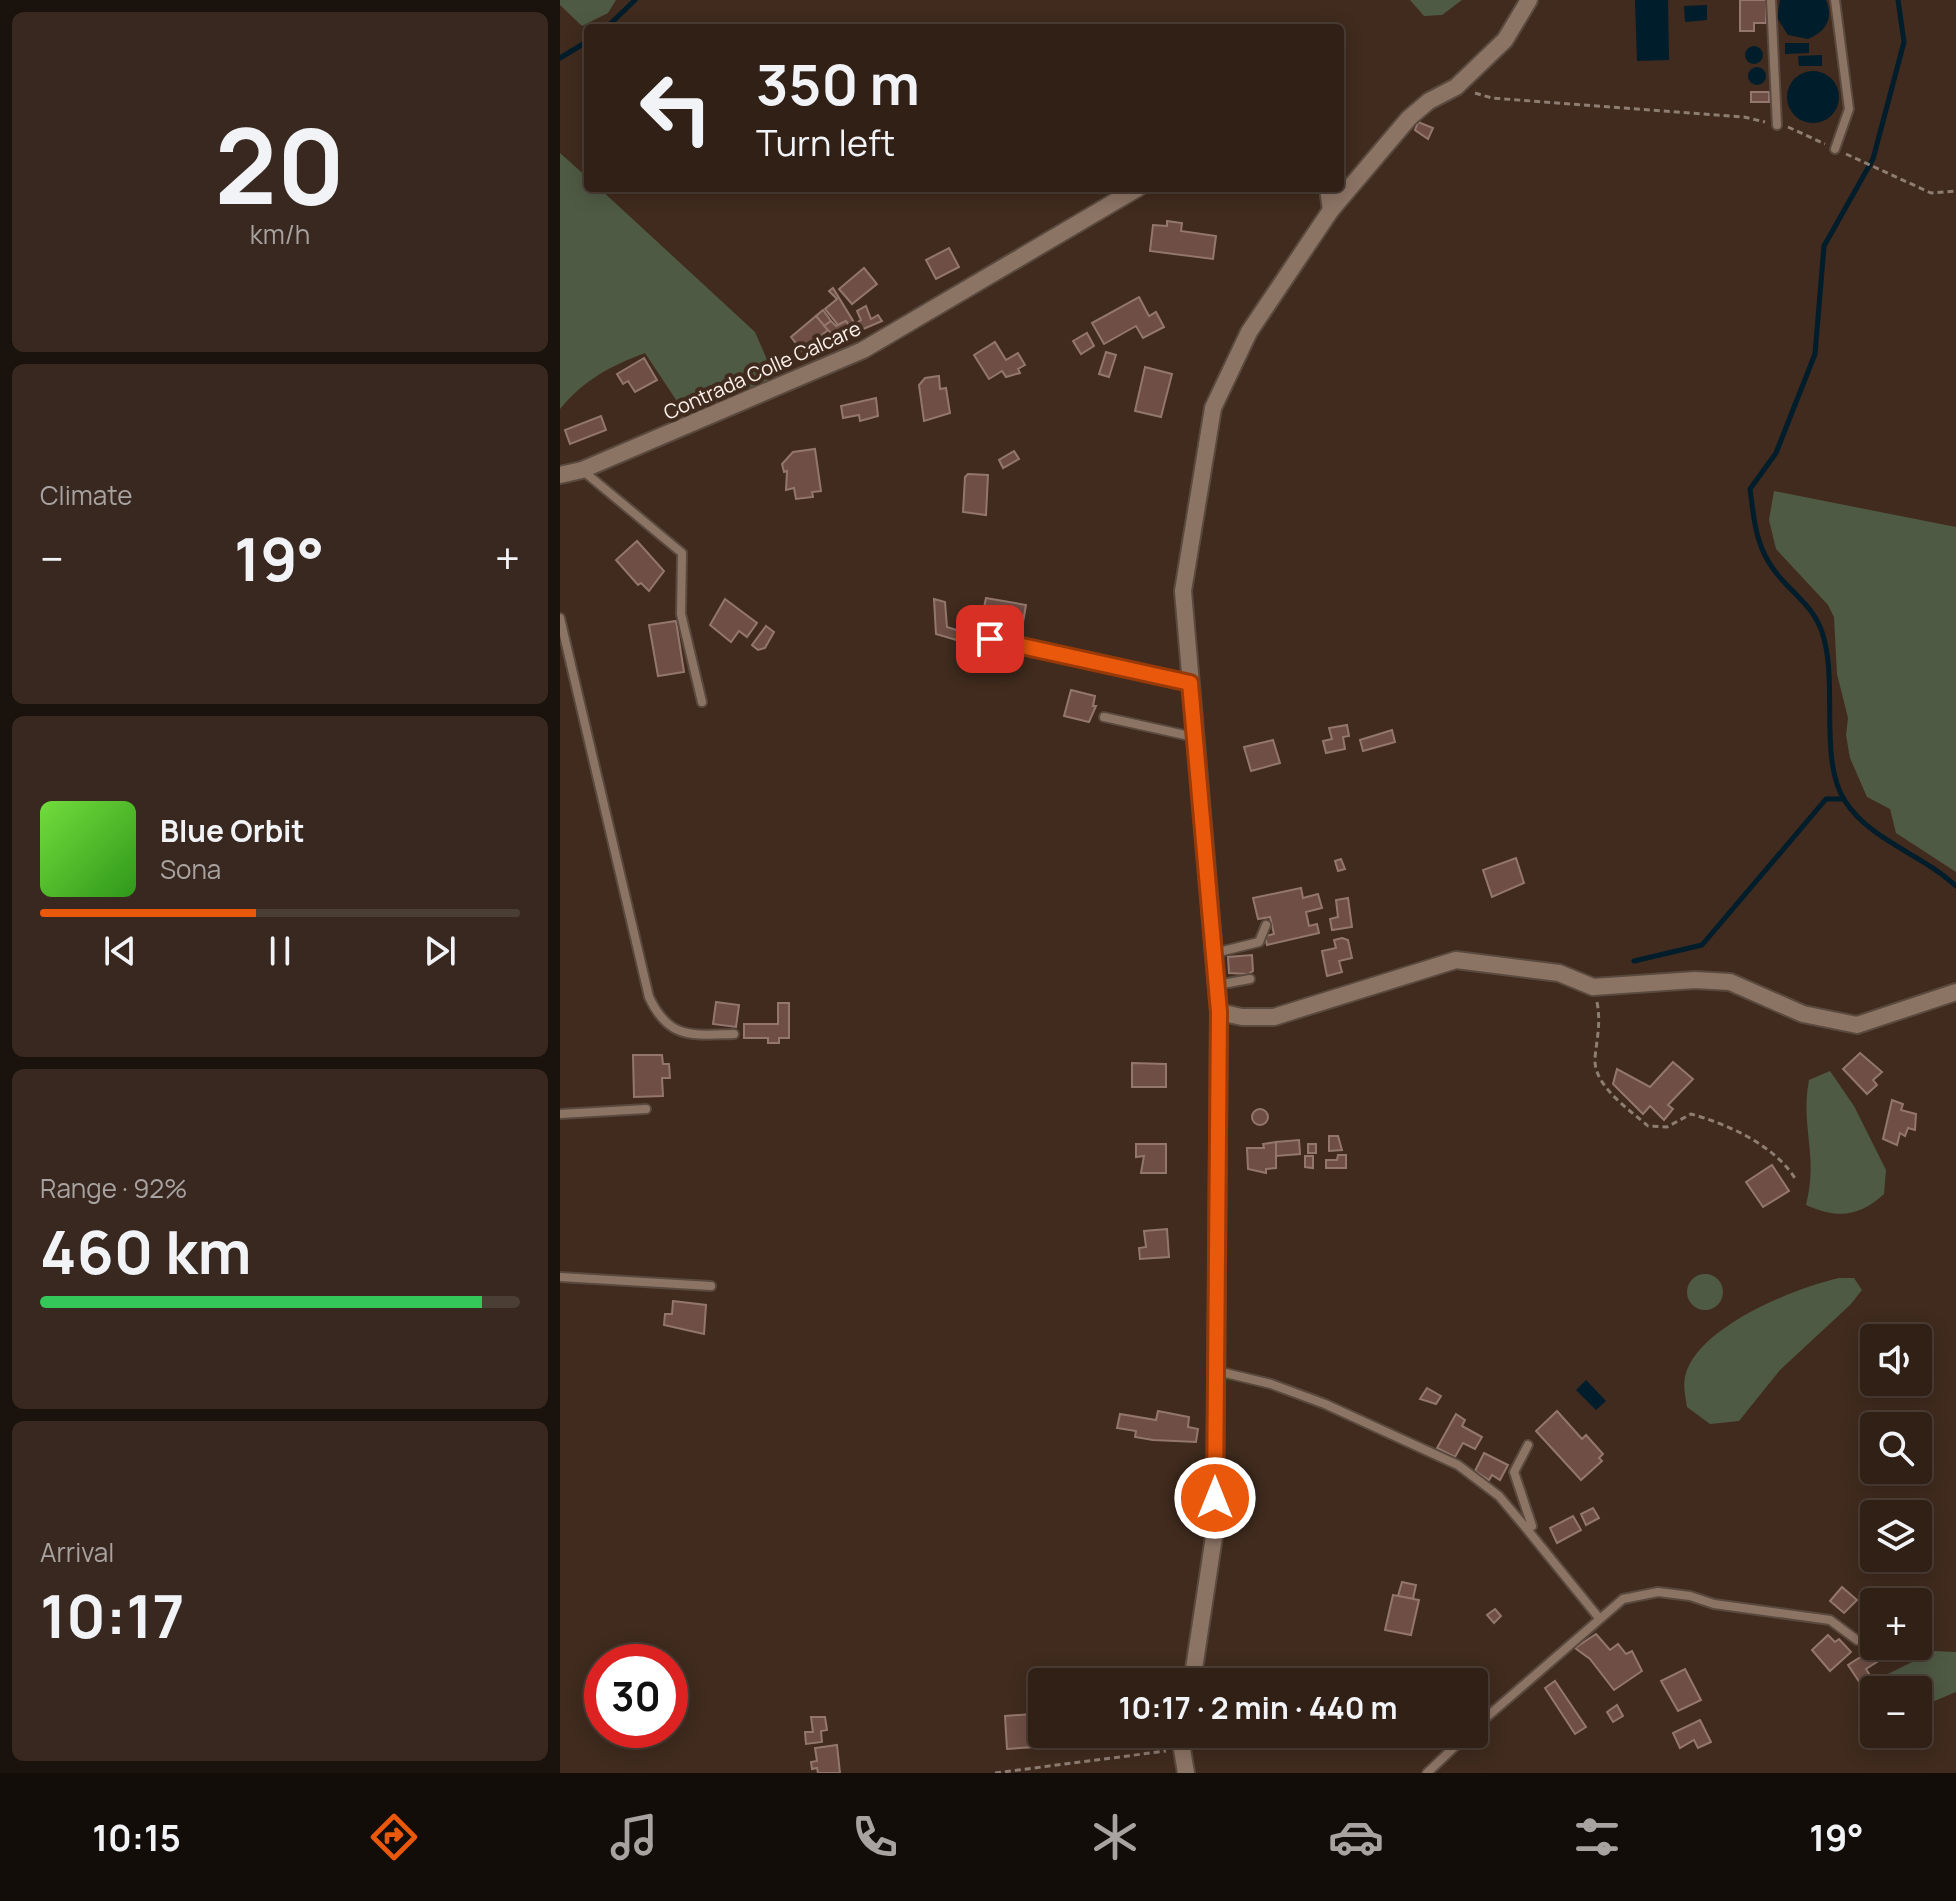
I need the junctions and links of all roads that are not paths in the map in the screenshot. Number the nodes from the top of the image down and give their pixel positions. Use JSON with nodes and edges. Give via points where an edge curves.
{"nodes":[{"id":1,"x":1771,"y":0,"type":"edge"},
{"id":2,"x":1835,"y":0,"type":"edge"},
{"id":3,"x":1526,"y":2,"type":"edge"},
{"id":4,"x":1777,"y":125,"type":"road end"},
{"id":5,"x":1835,"y":149,"type":"road end"},
{"id":6,"x":1131,"y":192,"type":"edge"},
{"id":7,"x":1329,"y":192,"type":"edge"},
{"id":8,"x":1331,"y":210,"type":"junction"},
{"id":9,"x":582,"y":470,"type":"junction"},
{"id":10,"x":560,"y":475,"type":"edge"},
{"id":11,"x":560,"y":618,"type":"edge"},
{"id":12,"x":990,"y":639,"type":"dead end"},
{"id":13,"x":1190,"y":683,"type":"junction"},
{"id":14,"x":702,"y":702,"type":"dead end"},
{"id":15,"x":1104,"y":717,"type":"dead end"},
{"id":16,"x":1194,"y":737,"type":"junction"},
{"id":17,"x":1266,"y":925,"type":"dead end"},
{"id":18,"x":1215,"y":953,"type":"junction"},
{"id":19,"x":1250,"y":979,"type":"dead end"},
{"id":20,"x":1217,"y":985,"type":"junction"},
{"id":21,"x":1956,"y":992,"type":"edge"},
{"id":22,"x":1219,"y":1012,"type":"junction"},
{"id":23,"x":734,"y":1034,"type":"dead end"},
{"id":24,"x":646,"y":1109,"type":"dead end"},
{"id":25,"x":560,"y":1114,"type":"edge"},
{"id":26,"x":560,"y":1277,"type":"edge"},
{"id":27,"x":711,"y":1286,"type":"dead end"},
{"id":28,"x":1216,"y":1371,"type":"junction"},
{"id":29,"x":1528,"y":1445,"type":"dead end"},
{"id":30,"x":1526,"y":1528,"type":"junction"},
{"id":31,"x":1599,"y":1618,"type":"junction"},
{"id":32,"x":1857,"y":1640,"type":"dead end"},
{"id":33,"x":1194,"y":1668,"type":"edge"},
{"id":34,"x":1488,"y":1716,"type":"edge"},
{"id":35,"x":1184,"y":1748,"type":"edge"},
{"id":36,"x":1453,"y":1748,"type":"edge"},
{"id":37,"x":1186,"y":1773,"type":"edge"},
{"id":38,"x":1427,"y":1773,"type":"edge"}],
"edges":[{"from":1,"to":4,"type":"lane"},
{"from":2,"to":5,"type":"lane","via":[[1849,109]]},
{"from":3,"to":8,"type":"street","via":[[1505,40],[1456,87],[1409,118]]},
{"from":6,"to":9,"type":"street","name":"Contrada Colle Calcare","via":[[863,350]]},
{"from":7,"to":8,"type":"street"},
{"from":8,"to":13,"type":"street","via":[[1249,332],[1213,408],[1183,591]]},
{"from":9,"to":10,"type":"street","name":"Contrada Colle Calcare"},
{"from":9,"to":14,"type":"lane","via":[[682,553],[681,614]]},
{"from":11,"to":23,"type":"lane","via":[[649,997],[656,1012],[680,1033]]},
{"from":12,"to":13,"type":"lane"},
{"from":13,"to":16,"type":"street"},
{"from":15,"to":16,"type":"lane"},
{"from":16,"to":18,"type":"street"},
{"from":17,"to":18,"type":"lane","via":[[1259,942]]},
{"from":18,"to":20,"type":"street"},
{"from":19,"to":20,"type":"lane"},
{"from":20,"to":22,"type":"street"},
{"from":21,"to":22,"type":"street","via":[[1857,1025],[1803,1014],[1730,982],[1593,987],[1559,973],[1456,960],[1274,1017]]},
{"from":22,"to":28,"type":"street"},
{"from":24,"to":25,"type":"lane"},
{"from":26,"to":27,"type":"lane"},
{"from":28,"to":30,"type":"lane","via":[[1325,1404],[1458,1465],[1499,1496]]},
{"from":28,"to":33,"type":"street","via":[[1215,1530]]},
{"from":29,"to":30,"type":"lane","via":[[1514,1472],[1532,1526]]},
{"from":30,"to":31,"type":"lane"},
{"from":31,"to":32,"type":"lane","via":[[1623,1599],[1658,1592],[1830,1620]]},
{"from":31,"to":34,"type":"lane"},
{"from":35,"to":37,"type":"street"},
{"from":36,"to":38,"type":"lane"}]}
